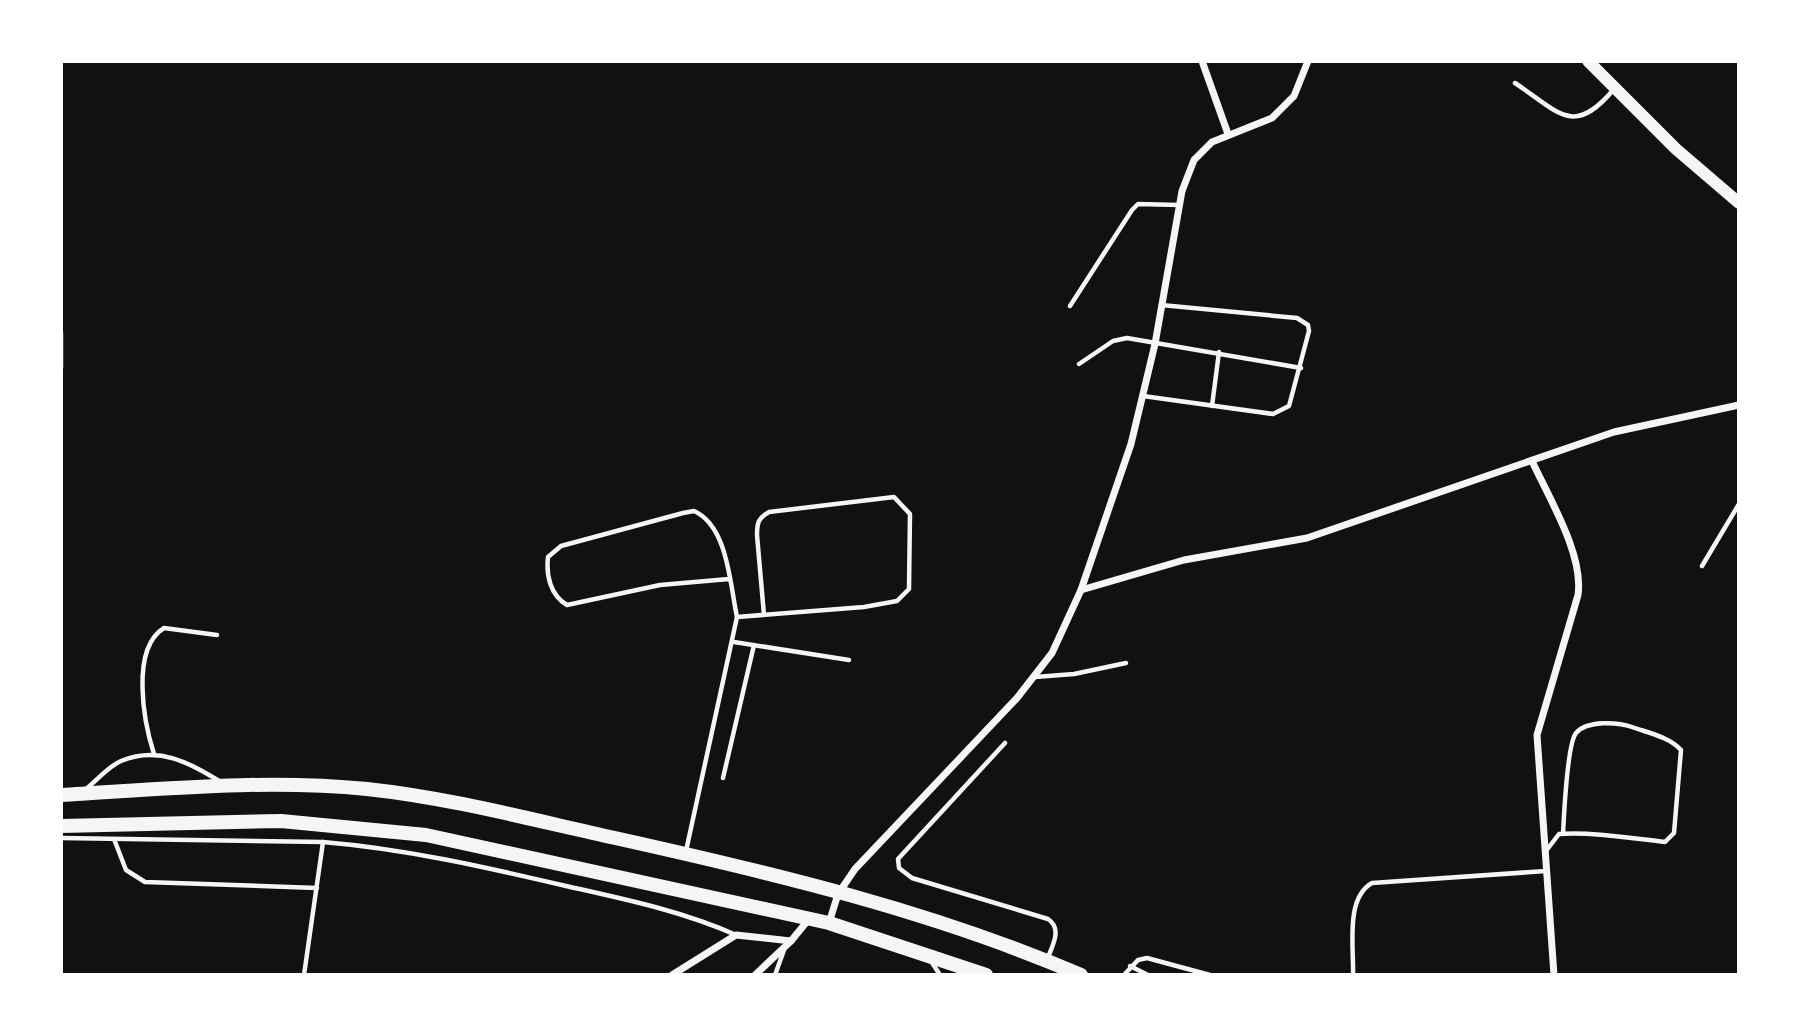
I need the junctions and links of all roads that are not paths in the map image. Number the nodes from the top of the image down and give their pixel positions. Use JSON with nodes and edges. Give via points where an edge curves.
{"nodes":[{"id":1,"x":1202,"y":61,"type":"edge"},
{"id":2,"x":1308,"y":61,"type":"edge"},
{"id":3,"x":1588,"y":61,"type":"edge"},
{"id":4,"x":1515,"y":83,"type":"dead end"},
{"id":5,"x":1614,"y":88,"type":"junction"},
{"id":6,"x":1228,"y":134,"type":"junction"},
{"id":7,"x":1739,"y":203,"type":"edge"},
{"id":8,"x":1180,"y":205,"type":"junction"},
{"id":9,"x":1161,"y":305,"type":"junction"},
{"id":10,"x":1070,"y":306,"type":"dead end"},
{"id":11,"x":61,"y":333,"type":"edge"},
{"id":12,"x":1155,"y":344,"type":"junction"},
{"id":13,"x":1219,"y":352,"type":"junction"},
{"id":14,"x":1079,"y":364,"type":"dead end"},
{"id":15,"x":61,"y":368,"type":"edge"},
{"id":16,"x":1301,"y":368,"type":"junction"},
{"id":17,"x":1143,"y":396,"type":"junction"},
{"id":18,"x":1739,"y":405,"type":"edge"},
{"id":19,"x":1212,"y":406,"type":"junction"},
{"id":20,"x":1532,"y":461,"type":"junction"},
{"id":21,"x":1739,"y":504,"type":"edge"},
{"id":22,"x":1702,"y":566,"type":"dead end"},
{"id":23,"x":729,"y":579,"type":"junction"},
{"id":24,"x":1081,"y":590,"type":"junction"},
{"id":25,"x":764,"y":615,"type":"junction"},
{"id":26,"x":737,"y":617,"type":"junction"},
{"id":27,"x":217,"y":635,"type":"dead end"},
{"id":28,"x":734,"y":642,"type":"junction"},
{"id":29,"x":754,"y":645,"type":"junction"},
{"id":30,"x":849,"y":660,"type":"dead end"},
{"id":31,"x":1126,"y":663,"type":"dead end"},
{"id":32,"x":1035,"y":677,"type":"junction"},
{"id":33,"x":1005,"y":743,"type":"dead end"},
{"id":34,"x":154,"y":754,"type":"junction"},
{"id":35,"x":723,"y":779,"type":"dead end"},
{"id":36,"x":227,"y":785,"type":"junction"},
{"id":37,"x":80,"y":794,"type":"junction"},
{"id":38,"x":61,"y":795,"type":"edge"},
{"id":39,"x":61,"y":826,"type":"edge"},
{"id":40,"x":1563,"y":834,"type":"junction"},
{"id":41,"x":61,"y":838,"type":"edge"},
{"id":42,"x":114,"y":839,"type":"junction"},
{"id":43,"x":323,"y":842,"type":"junction"},
{"id":44,"x":685,"y":854,"type":"junction"},
{"id":45,"x":1545,"y":855,"type":"junction"},
{"id":46,"x":1546,"y":871,"type":"junction"},
{"id":47,"x":317,"y":888,"type":"junction"},
{"id":48,"x":838,"y":894,"type":"junction"},
{"id":49,"x":809,"y":919,"type":"junction"},
{"id":50,"x":829,"y":923,"type":"junction"},
{"id":51,"x":736,"y":935,"type":"junction"},
{"id":52,"x":791,"y":941,"type":"junction"},
{"id":53,"x":784,"y":949,"type":"junction"},
{"id":54,"x":927,"y":954,"type":"junction"},
{"id":55,"x":1047,"y":961,"type":"junction"},
{"id":56,"x":1130,"y":965,"type":"junction"},
{"id":57,"x":304,"y":975,"type":"edge"},
{"id":58,"x":672,"y":975,"type":"edge"},
{"id":59,"x":755,"y":975,"type":"edge"},
{"id":60,"x":775,"y":975,"type":"edge"},
{"id":61,"x":940,"y":975,"type":"edge"},
{"id":62,"x":986,"y":975,"type":"edge"},
{"id":63,"x":1080,"y":975,"type":"edge"},
{"id":64,"x":1124,"y":975,"type":"edge"},
{"id":65,"x":1148,"y":975,"type":"edge"},
{"id":66,"x":1210,"y":975,"type":"edge"},
{"id":67,"x":1353,"y":975,"type":"edge"},
{"id":68,"x":1554,"y":975,"type":"edge"}],
"edges":[{"from":1,"to":6,"type":"street"},
{"from":2,"to":6,"type":"street","via":[[1294,96],[1272,118]]},
{"from":3,"to":5,"type":"street"},
{"from":4,"to":5,"type":"lane","via":[[1566,116],[1577,118],[1598,107]]},
{"from":5,"to":7,"type":"street"},
{"from":6,"to":8,"type":"street","via":[[1194,160]]},
{"from":8,"to":9,"type":"street"},
{"from":8,"to":10,"type":"lane","via":[[1139,204],[1132,209]]},
{"from":9,"to":12,"type":"street"},
{"from":9,"to":16,"type":"lane","via":[[1303,321],[1310,331]]},
{"from":11,"to":15,"type":"lane"},
{"from":12,"to":13,"type":"lane"},
{"from":12,"to":14,"type":"lane","via":[[1127,338],[1113,341]]},
{"from":12,"to":17,"type":"street"},
{"from":13,"to":16,"type":"lane"},
{"from":13,"to":19,"type":"lane"},
{"from":16,"to":19,"type":"lane","via":[[1289,406],[1283,411],[1273,414]]},
{"from":17,"to":19,"type":"lane"},
{"from":17,"to":24,"type":"street","via":[[1111,510]]},
{"from":18,"to":20,"type":"street","via":[[1614,432]]},
{"from":20,"to":24,"type":"street","via":[[1307,538],[1184,560]]},
{"from":20,"to":45,"type":"street","via":[[1579,575],[1578,596],[1537,735]]},
{"from":21,"to":22,"type":"lane"},
{"from":23,"to":23,"type":"lane","via":[[711,524],[694,511],[561,546],[548,557],[554,594],[567,605],[660,585]]},
{"from":23,"to":26,"type":"lane"},
{"from":24,"to":32,"type":"street","via":[[1052,653]]},
{"from":25,"to":25,"type":"lane","via":[[864,607],[905,596],[909,589],[907,509],[894,497],[762,516],[757,535]]},
{"from":25,"to":26,"type":"lane"},
{"from":26,"to":28,"type":"lane"},
{"from":27,"to":34,"type":"lane","via":[[164,628],[151,641],[141,684]]},
{"from":28,"to":29,"type":"lane"},
{"from":28,"to":44,"type":"lane"},
{"from":29,"to":30,"type":"lane"},
{"from":29,"to":35,"type":"lane"},
{"from":31,"to":32,"type":"lane"},
{"from":32,"to":48,"type":"street","via":[[861,862]]},
{"from":33,"to":55,"type":"lane","via":[[898,859],[899,868],[912,878],[1048,919],[1057,930]]},
{"from":34,"to":36,"type":"lane","via":[[178,758]]},
{"from":34,"to":37,"type":"lane","via":[[118,762]]},
{"from":36,"to":37,"type":"main road"},
{"from":36,"to":44,"type":"main road","via":[[365,789],[423,796]]},
{"from":37,"to":38,"type":"main road"},
{"from":39,"to":49,"type":"main road","via":[[247,821],[358,826],[492,849]]},
{"from":40,"to":40,"type":"lane","via":[[1670,839],[1681,750],[1671,741],[1625,725],[1585,726],[1576,732]]},
{"from":40,"to":45,"type":"lane","via":[[1549,844]]},
{"from":41,"to":42,"type":"lane"},
{"from":42,"to":43,"type":"lane"},
{"from":42,"to":47,"type":"lane","via":[[126,870],[145,881]]},
{"from":43,"to":47,"type":"lane"},
{"from":43,"to":51,"type":"lane","via":[[383,847],[467,863],[660,908]]},
{"from":44,"to":48,"type":"main road"},
{"from":45,"to":46,"type":"street"},
{"from":46,"to":67,"type":"lane","via":[[1372,883],[1355,901]]},
{"from":46,"to":68,"type":"street"},
{"from":47,"to":57,"type":"lane"},
{"from":48,"to":50,"type":"street"},
{"from":48,"to":55,"type":"main road","via":[[990,938]]},
{"from":49,"to":50,"type":"main road"},
{"from":49,"to":52,"type":"street"},
{"from":50,"to":54,"type":"main road"},
{"from":51,"to":52,"type":"street"},
{"from":51,"to":58,"type":"street"},
{"from":52,"to":53,"type":"street"},
{"from":53,"to":59,"type":"street"},
{"from":53,"to":60,"type":"lane"},
{"from":54,"to":61,"type":"lane"},
{"from":54,"to":62,"type":"main road"},
{"from":55,"to":63,"type":"main road"},
{"from":56,"to":64,"type":"lane"},
{"from":56,"to":65,"type":"lane"},
{"from":56,"to":66,"type":"lane","via":[[1156,958]]}]}
